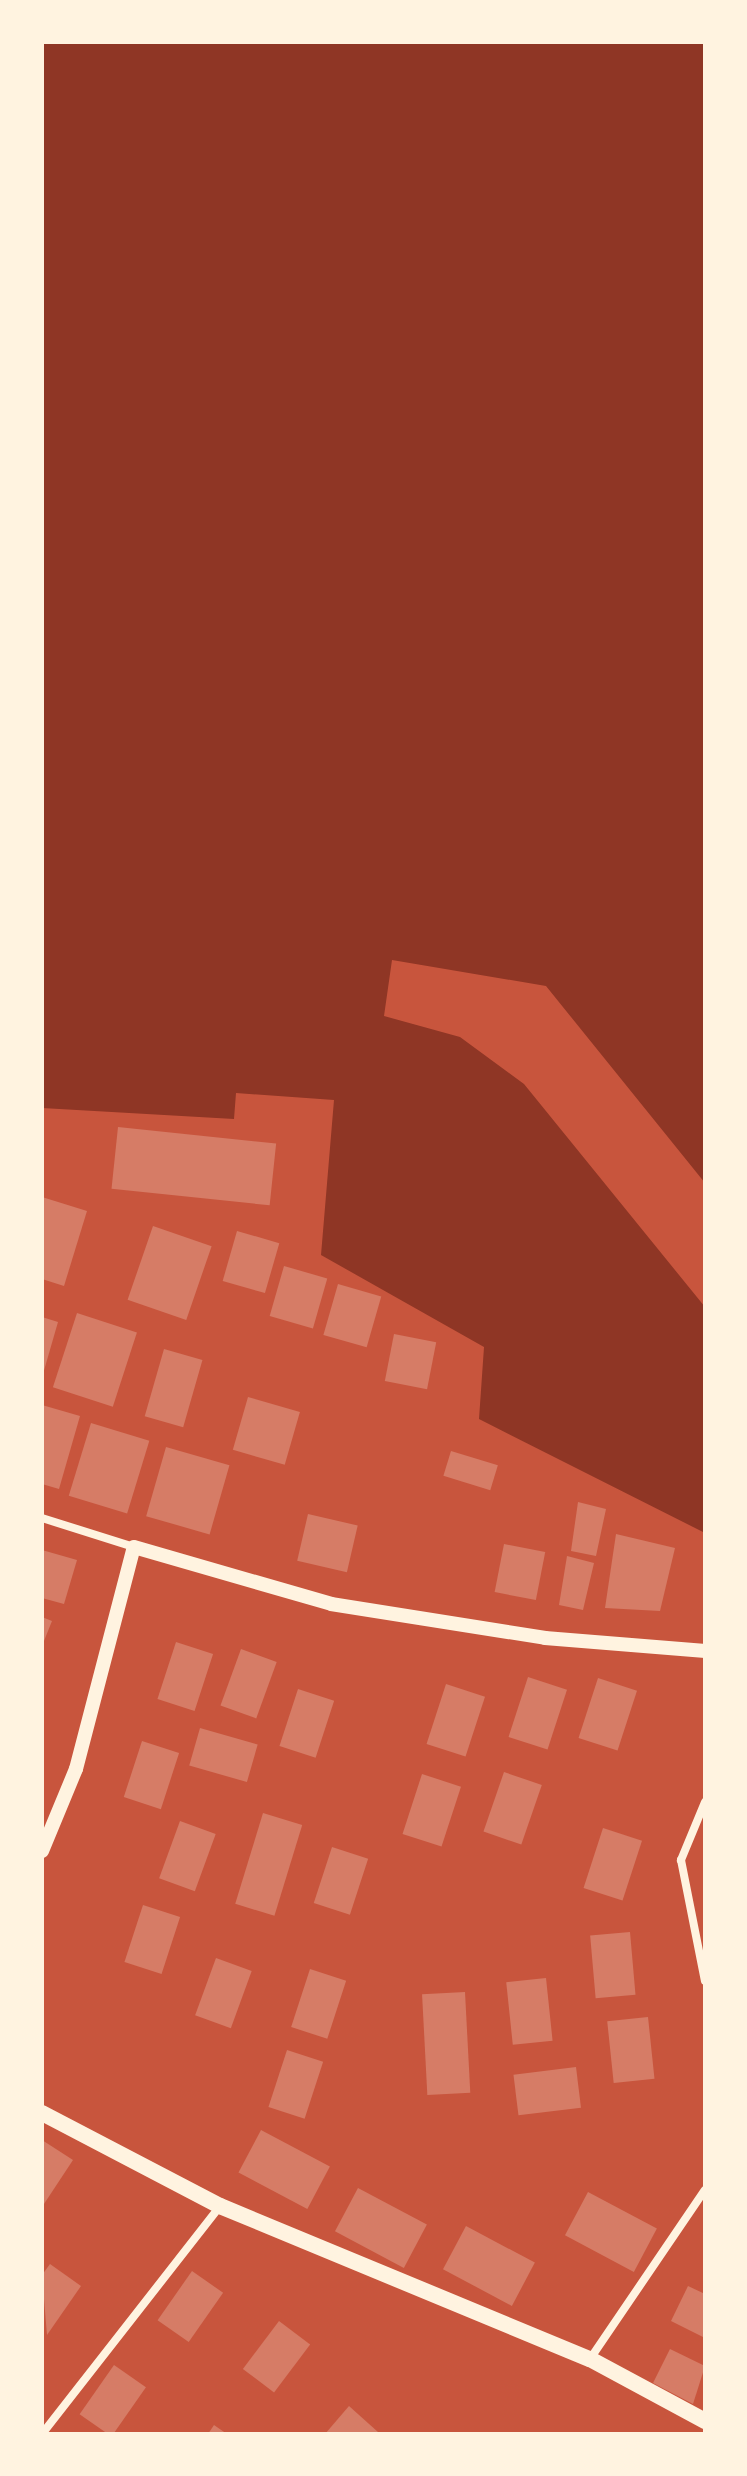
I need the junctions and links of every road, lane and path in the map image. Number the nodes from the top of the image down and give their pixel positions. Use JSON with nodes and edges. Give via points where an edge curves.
{"nodes":[{"id":1,"x":42,"y":1518,"type":"edge"},
{"id":2,"x":134,"y":1547,"type":"junction"},
{"id":3,"x":705,"y":1651,"type":"edge"},
{"id":4,"x":705,"y":1802,"type":"edge"},
{"id":5,"x":42,"y":1851,"type":"edge"},
{"id":6,"x":705,"y":1981,"type":"edge"},
{"id":7,"x":42,"y":2113,"type":"edge"},
{"id":8,"x":705,"y":2190,"type":"edge"},
{"id":9,"x":220,"y":2206,"type":"junction"},
{"id":10,"x":590,"y":2359,"type":"junction"},
{"id":11,"x":705,"y":2421,"type":"edge"},
{"id":12,"x":42,"y":2434,"type":"edge"}],
"edges":[{"from":1,"to":2,"type":"street"},
{"from":2,"to":3,"type":"street","via":[[331,1604],[545,1638]]},
{"from":2,"to":5,"type":"street","via":[[76,1769]]},
{"from":4,"to":6,"type":"street","via":[[681,1860]]},
{"from":7,"to":9,"type":"main road"},
{"from":8,"to":10,"type":"street"},
{"from":9,"to":10,"type":"main road"},
{"from":9,"to":12,"type":"street"},
{"from":10,"to":11,"type":"main road"}]}
